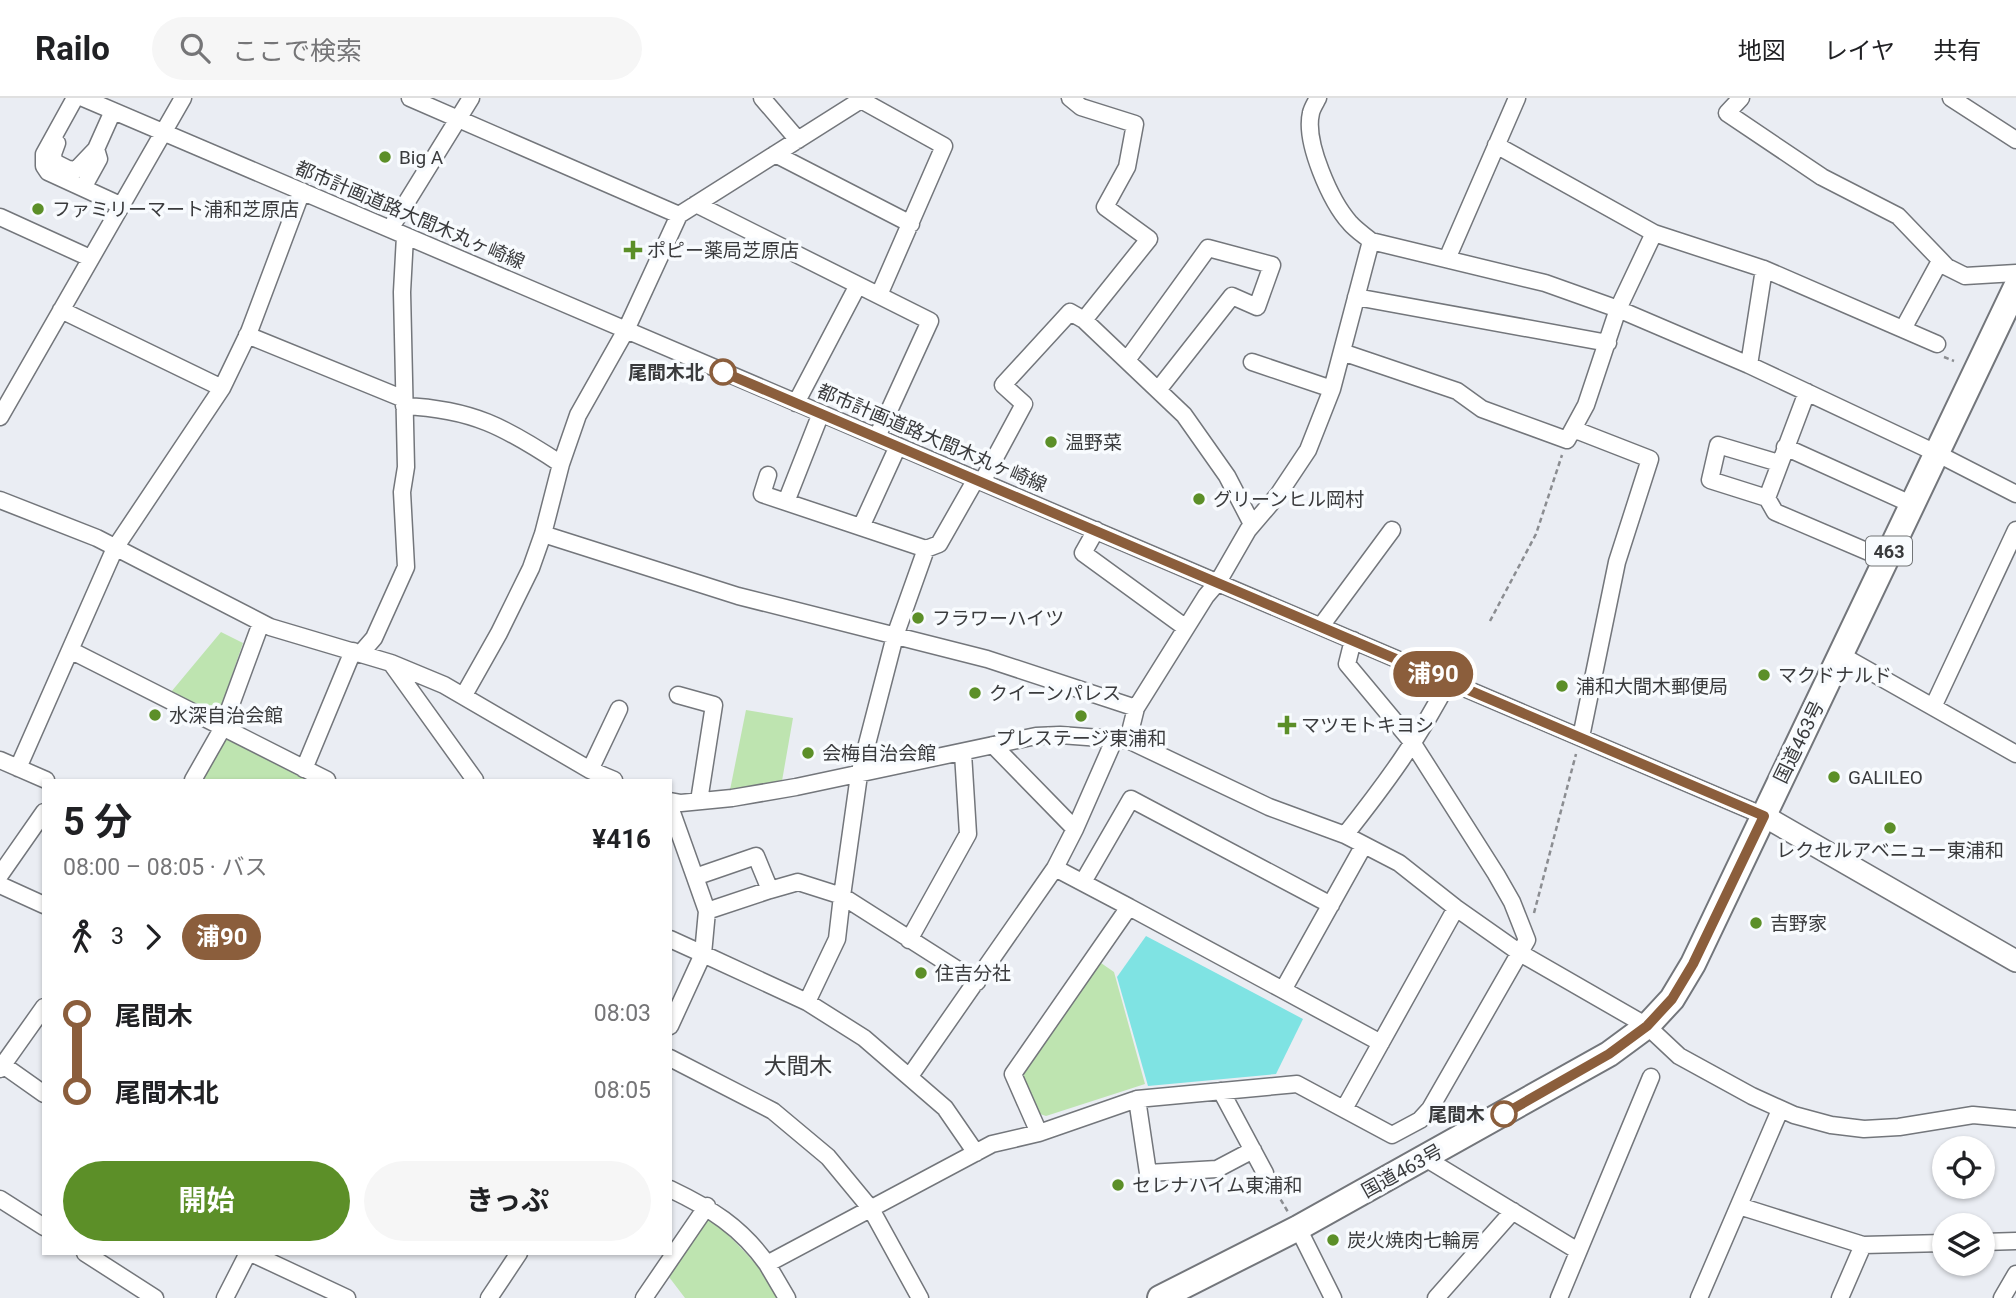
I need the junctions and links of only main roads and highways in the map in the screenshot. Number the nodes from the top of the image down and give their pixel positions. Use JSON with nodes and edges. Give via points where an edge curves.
{"nodes":[{"id":1,"x":2016,"y":287,"type":"edge"},
{"id":2,"x":1764,"y":816,"type":"junction"},
{"id":3,"x":2016,"y":961,"type":"edge"},
{"id":4,"x":1160,"y":1298,"type":"edge"}],
"edges":[{"from":1,"to":2,"type":"highway","name":"国道463号","number":"463"},
{"from":2,"to":3,"type":"main road"},
{"from":2,"to":4,"type":"highway","name":"国道463号","number":"463","via":[[1693,964],[1672,999],[1647,1026],[1581,1071],[1298,1228]]}]}
